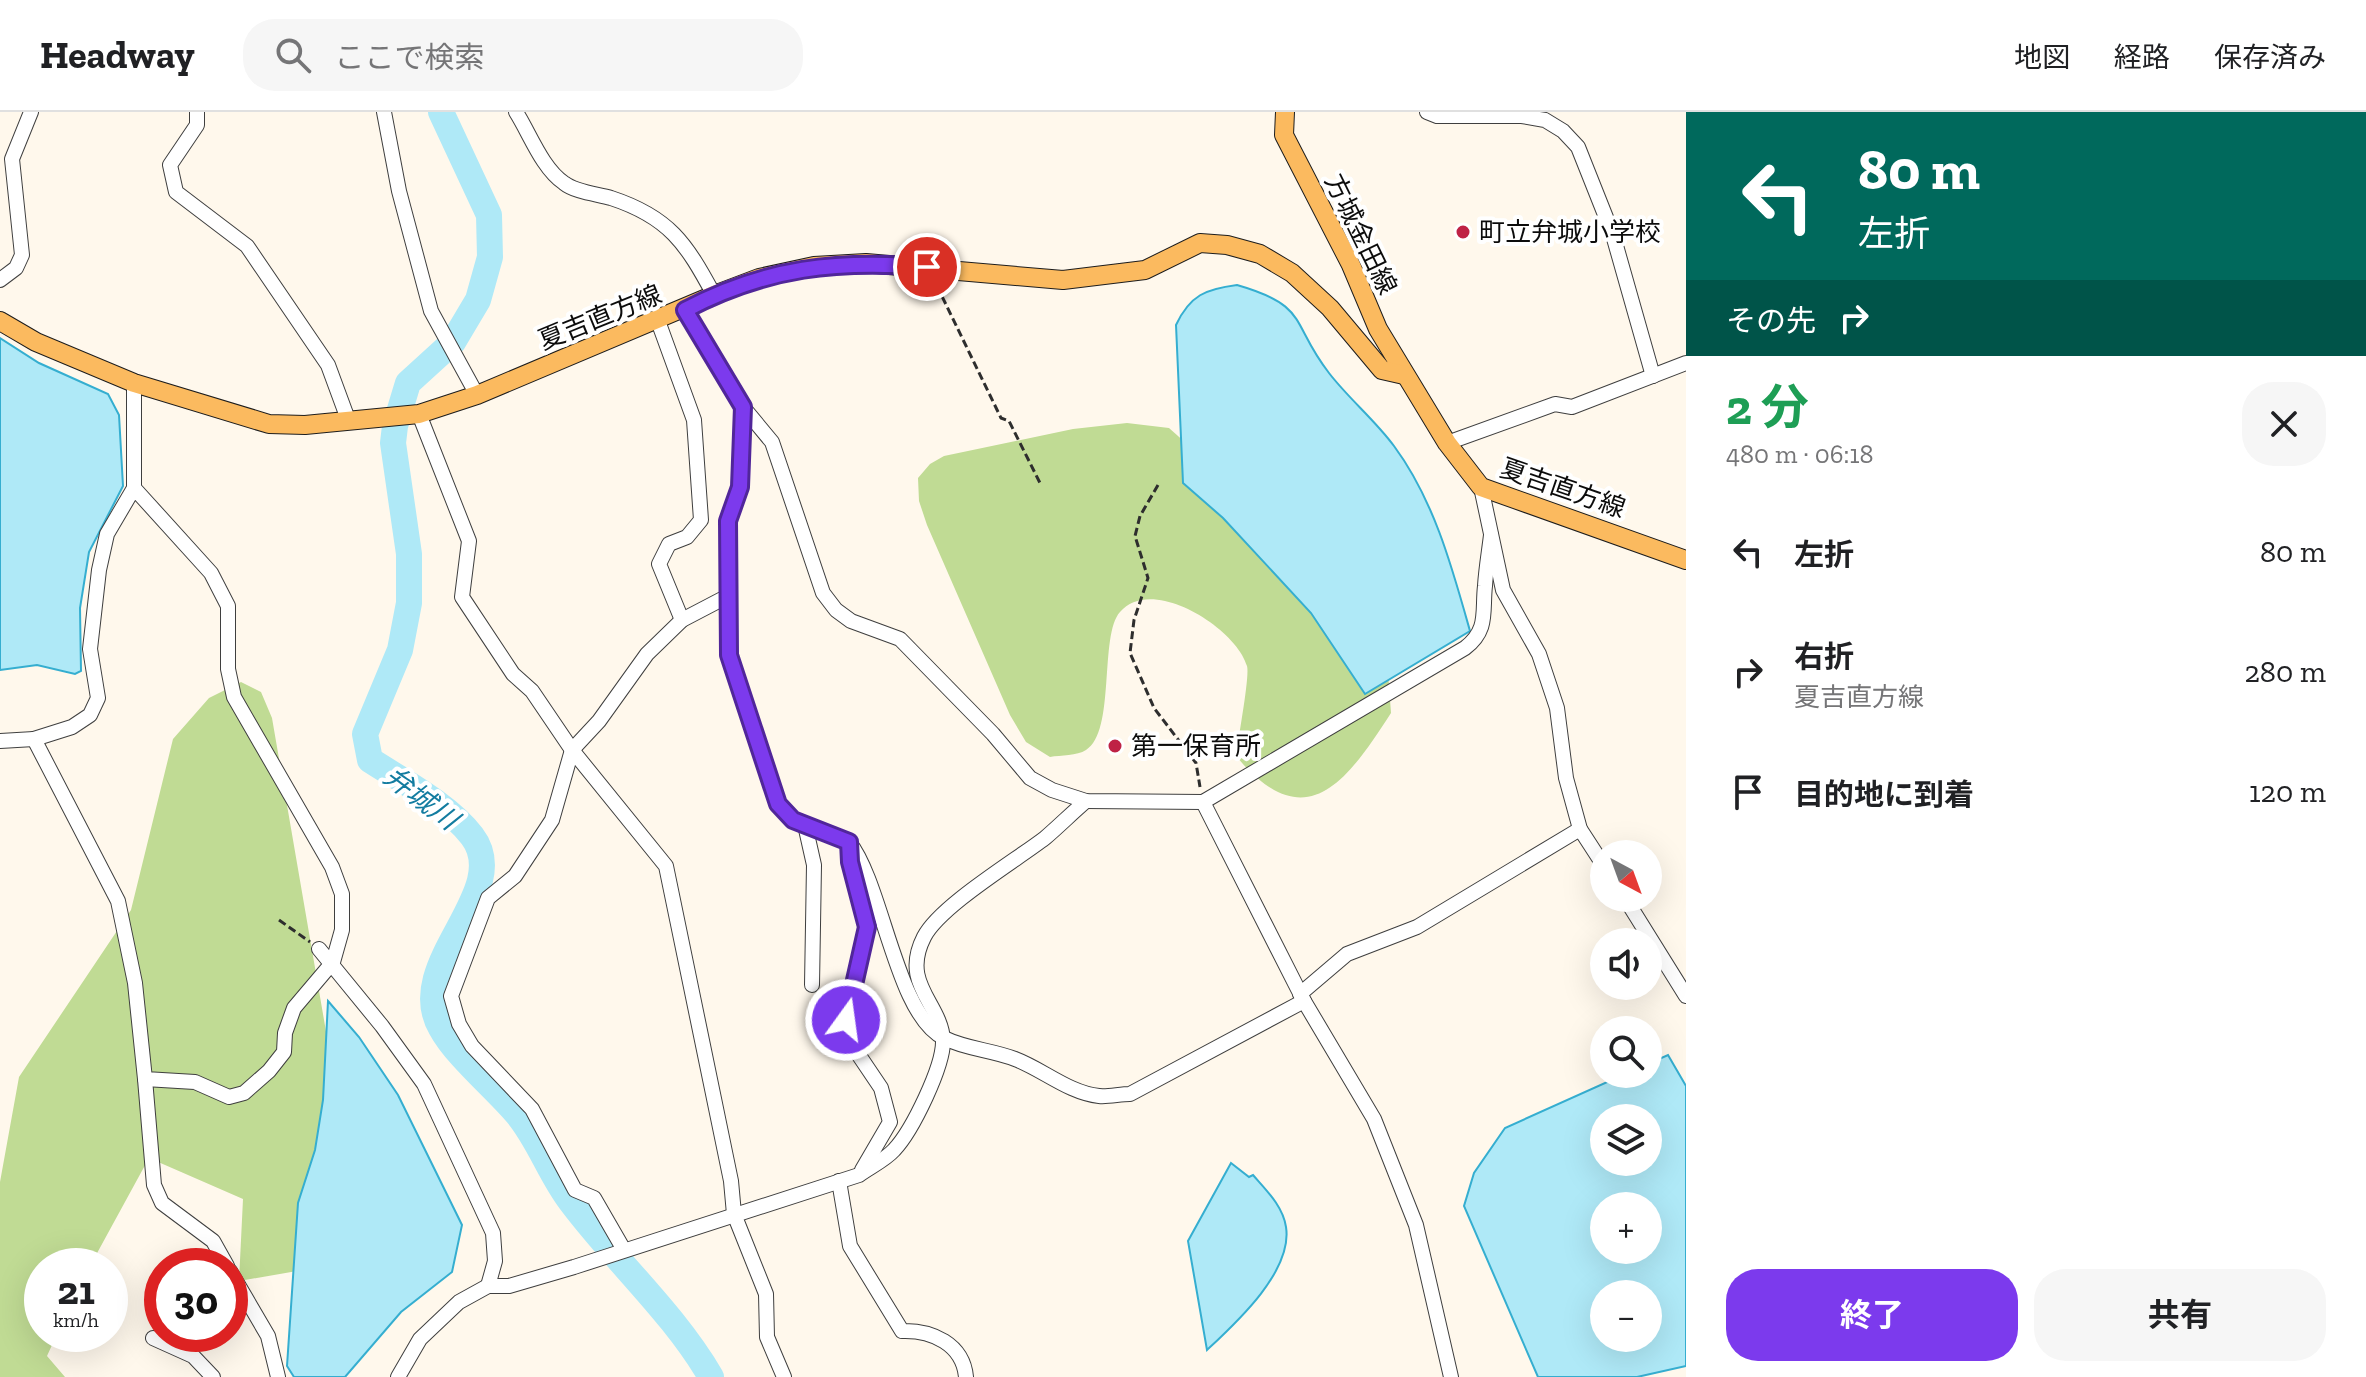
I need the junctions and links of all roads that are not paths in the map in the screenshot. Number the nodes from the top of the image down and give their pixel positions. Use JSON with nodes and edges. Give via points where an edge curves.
{"nodes":[{"id":1,"x":31,"y":112,"type":"edge"},
{"id":2,"x":197,"y":112,"type":"edge"},
{"id":3,"x":384,"y":112,"type":"edge"},
{"id":4,"x":516,"y":112,"type":"edge"},
{"id":5,"x":1285,"y":112,"type":"edge"},
{"id":6,"x":1427,"y":112,"type":"edge"},
{"id":7,"x":0,"y":280,"type":"edge"},
{"id":8,"x":714,"y":295,"type":"junction"},
{"id":9,"x":685,"y":310,"type":"junction"},
{"id":10,"x":0,"y":321,"type":"edge"},
{"id":11,"x":658,"y":321,"type":"junction"},
{"id":12,"x":1686,"y":363,"type":"edge"},
{"id":13,"x":1404,"y":375,"type":"junction"},
{"id":14,"x":1653,"y":376,"type":"junction"},
{"id":15,"x":134,"y":383,"type":"junction"},
{"id":16,"x":477,"y":395,"type":"junction"},
{"id":17,"x":743,"y":407,"type":"junction"},
{"id":18,"x":419,"y":414,"type":"junction"},
{"id":19,"x":349,"y":422,"type":"junction"},
{"id":20,"x":1447,"y":443,"type":"junction"},
{"id":21,"x":1481,"y":487,"type":"junction"},
{"id":22,"x":134,"y":488,"type":"junction"},
{"id":23,"x":1491,"y":535,"type":"junction"},
{"id":24,"x":1686,"y":560,"type":"edge"},
{"id":25,"x":726,"y":597,"type":"junction"},
{"id":26,"x":682,"y":620,"type":"junction"},
{"id":27,"x":34,"y":739,"type":"junction"},
{"id":28,"x":0,"y":741,"type":"edge"},
{"id":29,"x":572,"y":750,"type":"junction"},
{"id":30,"x":1086,"y":801,"type":"junction"},
{"id":31,"x":1203,"y":802,"type":"junction"},
{"id":32,"x":805,"y":825,"type":"junction"},
{"id":33,"x":1580,"y":829,"type":"junction"},
{"id":34,"x":849,"y":842,"type":"junction"},
{"id":35,"x":1590,"y":844,"type":"edge"},
{"id":36,"x":1634,"y":912,"type":"edge"},
{"id":37,"x":319,"y":949,"type":"road end"},
{"id":38,"x":333,"y":962,"type":"junction"},
{"id":39,"x":812,"y":985,"type":"dead end"},
{"id":40,"x":1686,"y":996,"type":"edge"},
{"id":41,"x":1302,"y":998,"type":"junction"},
{"id":42,"x":943,"y":1038,"type":"junction"},
{"id":43,"x":145,"y":1079,"type":"junction"},
{"id":44,"x":859,"y":1175,"type":"junction"},
{"id":45,"x":839,"y":1181,"type":"junction"},
{"id":46,"x":734,"y":1214,"type":"junction"},
{"id":47,"x":217,"y":1248,"type":"edge"},
{"id":48,"x":624,"y":1250,"type":"junction"},
{"id":49,"x":488,"y":1286,"type":"junction"},
{"id":50,"x":248,"y":1301,"type":"edge"},
{"id":51,"x":184,"y":1352,"type":"edge"},
{"id":52,"x":213,"y":1377,"type":"edge"},
{"id":53,"x":278,"y":1377,"type":"edge"},
{"id":54,"x":398,"y":1377,"type":"edge"},
{"id":55,"x":784,"y":1377,"type":"edge"},
{"id":56,"x":966,"y":1377,"type":"edge"},
{"id":57,"x":1451,"y":1377,"type":"edge"}],
"edges":[{"from":1,"to":7,"type":"street","via":[[12,159],[22,255],[16,268]]},
{"from":2,"to":19,"type":"street","via":[[197,125],[170,165],[176,192],[247,246],[328,365]]},
{"from":3,"to":16,"type":"street","via":[[431,311]]},
{"from":4,"to":8,"type":"street","via":[[564,184],[659,219],[687,245]]},
{"from":5,"to":13,"type":"main road","name":"方城金田線","via":[[1284,135]]},
{"from":6,"to":14,"type":"street","via":[[1545,120],[1578,147],[1613,235]]},
{"from":8,"to":9,"type":"main road","name":"夏吉直方線"},
{"from":8,"to":13,"type":"main road","name":"夏吉直方線","via":[[814,266],[866,263],[1063,280],[1145,270],[1200,243],[1227,245],[1260,254],[1292,273],[1330,308],[1382,370]]},
{"from":9,"to":11,"type":"main road","name":"夏吉直方線"},
{"from":9,"to":17,"type":"street"},
{"from":10,"to":15,"type":"main road","name":"夏吉直方線"},
{"from":11,"to":16,"type":"main road","name":"夏吉直方線"},
{"from":11,"to":26,"type":"street","via":[[694,420],[701,520],[687,537],[669,544],[659,564]]},
{"from":12,"to":14,"type":"street"},
{"from":13,"to":20,"type":"main road","name":"夏吉直方線"},
{"from":14,"to":20,"type":"street","via":[[1572,407],[1555,404]]},
{"from":15,"to":19,"type":"main road","name":"夏吉直方線","via":[[269,424]]},
{"from":15,"to":22,"type":"street"},
{"from":16,"to":18,"type":"main road","name":"夏吉直方線"},
{"from":17,"to":25,"type":"street","via":[[740,487],[728,521]]},
{"from":17,"to":30,"type":"street","via":[[772,442],[823,593],[836,610],[900,639],[1030,778]]},
{"from":18,"to":19,"type":"main road","name":"夏吉直方線"},
{"from":18,"to":29,"type":"street","via":[[469,541],[462,597]]},
{"from":20,"to":21,"type":"main road","name":"夏吉直方線"},
{"from":21,"to":23,"type":"street"},
{"from":21,"to":24,"type":"main road","name":"夏吉直方線"},
{"from":22,"to":27,"type":"street","via":[[107,534],[99,570],[90,649],[98,698],[90,715],[72,727]]},
{"from":22,"to":38,"type":"street","via":[[211,573],[228,606],[228,669],[234,697],[332,867],[342,894],[342,930]]},
{"from":23,"to":31,"type":"street","via":[[1486,617],[1476,640]]},
{"from":23,"to":33,"type":"street","via":[[1503,590],[1539,654],[1557,708],[1566,778]]},
{"from":25,"to":26,"type":"street"},
{"from":25,"to":32,"type":"street","via":[[729,655],[778,804]]},
{"from":26,"to":29,"type":"street","via":[[647,654]]},
{"from":27,"to":28,"type":"street"},
{"from":27,"to":43,"type":"street","via":[[118,901],[135,983]]},
{"from":29,"to":46,"type":"street","via":[[666,866]]},
{"from":29,"to":48,"type":"street","via":[[552,820],[515,876],[488,898],[451,996],[472,1046],[532,1109],[575,1190],[594,1198]]},
{"from":30,"to":31,"type":"street"},
{"from":30,"to":42,"type":"street","via":[[945,913],[924,936],[917,978]]},
{"from":31,"to":41,"type":"street"},
{"from":32,"to":34,"type":"street"},
{"from":32,"to":39,"type":"street","via":[[814,865]]},
{"from":33,"to":35,"type":"street"},
{"from":33,"to":41,"type":"street","via":[[1417,927],[1347,954]]},
{"from":34,"to":42,"type":"street","via":[[861,858],[918,1011]]},
{"from":34,"to":44,"type":"street","via":[[867,927],[846,1020],[850,1042],[881,1088],[890,1122]]},
{"from":36,"to":40,"type":"street"},
{"from":37,"to":38,"type":"street"},
{"from":38,"to":43,"type":"street","via":[[294,1008],[284,1052],[244,1093],[229,1097],[195,1082]]},
{"from":38,"to":49,"type":"street","via":[[424,1084],[493,1233],[495,1261]]},
{"from":41,"to":42,"type":"street","via":[[1130,1094],[1098,1096],[1015,1059]]},
{"from":41,"to":57,"type":"street","via":[[1374,1119],[1416,1225]]},
{"from":42,"to":44,"type":"street","via":[[911,1127],[893,1152]]},
{"from":43,"to":47,"type":"street","via":[[154,1185],[162,1203]]},
{"from":44,"to":45,"type":"street"},
{"from":45,"to":46,"type":"street"},
{"from":45,"to":56,"type":"street","via":[[850,1246],[902,1331],[926,1330],[954,1349],[965,1363]]},
{"from":46,"to":48,"type":"street"},
{"from":46,"to":55,"type":"street","via":[[766,1294],[767,1337]]},
{"from":48,"to":49,"type":"street","via":[[509,1286]]},
{"from":49,"to":54,"type":"street","via":[[459,1302],[420,1339]]},
{"from":50,"to":53,"type":"street","via":[[268,1336]]},
{"from":51,"to":52,"type":"street"}]}
